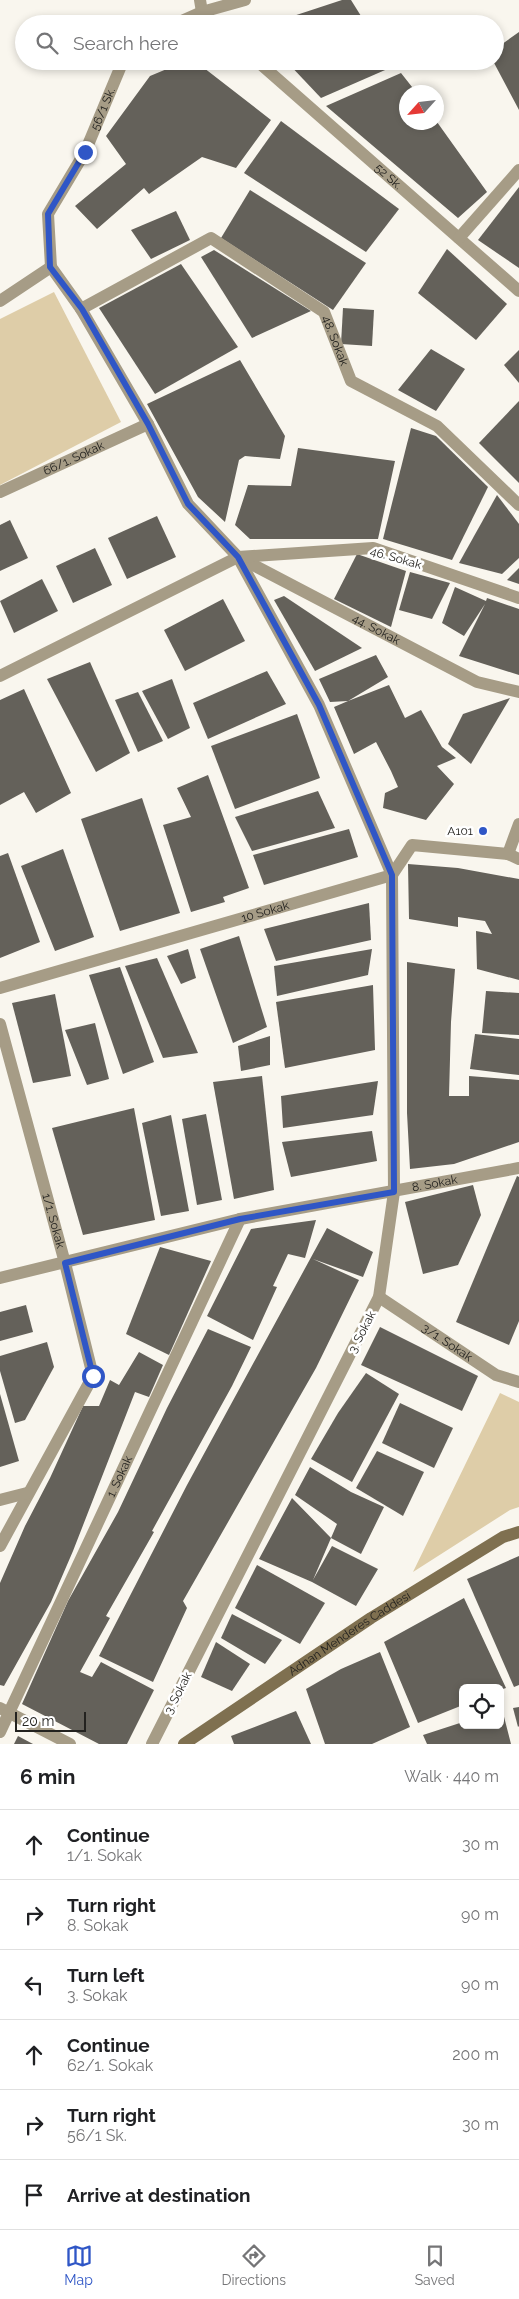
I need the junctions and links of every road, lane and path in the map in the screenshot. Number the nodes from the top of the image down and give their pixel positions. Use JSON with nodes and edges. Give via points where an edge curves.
{"nodes":[{"id":1,"x":216,"y":0,"type":"edge"},
{"id":2,"x":245,"y":0,"type":"edge"},
{"id":3,"x":201,"y":6,"type":"edge"},
{"id":4,"x":188,"y":15,"type":"edge"},
{"id":5,"x":119,"y":70,"type":"edge"},
{"id":6,"x":267,"y":70,"type":"edge"},
{"id":7,"x":519,"y":170,"type":"edge"},
{"id":8,"x":459,"y":238,"type":"junction"},
{"id":9,"x":50,"y":267,"type":"junction"},
{"id":10,"x":519,"y":291,"type":"edge"},
{"id":11,"x":0,"y":301,"type":"edge"},
{"id":12,"x":82,"y":309,"type":"junction"},
{"id":13,"x":148,"y":424,"type":"junction"},
{"id":14,"x":0,"y":492,"type":"edge"},
{"id":15,"x":519,"y":506,"type":"edge"},
{"id":16,"x":238,"y":557,"type":"junction"},
{"id":17,"x":519,"y":598,"type":"edge"},
{"id":18,"x":0,"y":676,"type":"edge"},
{"id":19,"x":519,"y":692,"type":"edge"},
{"id":20,"x":519,"y":824,"type":"edge"},
{"id":21,"x":514,"y":857,"type":"edge"},
{"id":22,"x":392,"y":875,"type":"junction"},
{"id":23,"x":0,"y":988,"type":"edge"},
{"id":24,"x":0,"y":1024,"type":"edge"},
{"id":25,"x":519,"y":1168,"type":"edge"},
{"id":26,"x":394,"y":1192,"type":"junction"},
{"id":27,"x":240,"y":1219,"type":"junction"},
{"id":28,"x":65,"y":1263,"type":"junction"},
{"id":29,"x":0,"y":1278,"type":"edge"},
{"id":30,"x":379,"y":1298,"type":"junction"},
{"id":31,"x":519,"y":1382,"type":"edge"},
{"id":32,"x":28,"y":1494,"type":"junction"},
{"id":33,"x":0,"y":1500,"type":"edge"},
{"id":34,"x":519,"y":1532,"type":"edge"},
{"id":35,"x":0,"y":1546,"type":"edge"},
{"id":36,"x":5,"y":1711,"type":"edge"},
{"id":37,"x":0,"y":1732,"type":"edge"},
{"id":38,"x":70,"y":1744,"type":"edge"},
{"id":39,"x":152,"y":1744,"type":"edge"},
{"id":40,"x":184,"y":1744,"type":"edge"}],
"edges":[{"from":1,"to":3,"type":"street"},
{"from":2,"to":3,"type":"street"},
{"from":3,"to":4,"type":"street"},
{"from":5,"to":9,"type":"street","name":"56/1 Sk.","via":[[85,152],[48,214]]},
{"from":6,"to":8,"type":"street","name":"52 Sk."},
{"from":7,"to":8,"type":"street"},
{"from":8,"to":10,"type":"street","name":"52 Sk."},
{"from":9,"to":11,"type":"street"},
{"from":9,"to":12,"type":"street"},
{"from":12,"to":13,"type":"street"},
{"from":12,"to":15,"type":"street","name":"48. Sokak","via":[[211,238],[324,312],[351,381],[437,426]]},
{"from":13,"to":14,"type":"street","name":"66/1. Sokak"},
{"from":13,"to":16,"type":"street","via":[[188,504]]},
{"from":16,"to":17,"type":"street","name":"46. Sokak","via":[[373,548]]},
{"from":16,"to":18,"type":"street"},
{"from":16,"to":19,"type":"street","name":"44. Sokak","via":[[476,682]]},
{"from":16,"to":22,"type":"street","via":[[319,705]]},
{"from":20,"to":21,"type":"street"},
{"from":21,"to":22,"type":"street","via":[[412,844]]},
{"from":22,"to":23,"type":"street","name":"10 Sokak"},
{"from":22,"to":26,"type":"street","name":"3. Sokak"},
{"from":24,"to":28,"type":"street","name":"1/1. Sokak"},
{"from":25,"to":26,"type":"street","name":"8. Sokak"},
{"from":26,"to":27,"type":"street","name":"8. Sokak"},
{"from":26,"to":30,"type":"street","name":"3. Sokak"},
{"from":27,"to":28,"type":"street","name":"8. Sokak"},
{"from":27,"to":36,"type":"street","name":"1. Sokak"},
{"from":28,"to":29,"type":"street","name":"8. Sokak"},
{"from":28,"to":32,"type":"street","name":"1/1. Sokak","via":[[93,1376]]},
{"from":30,"to":31,"type":"street","name":"3/1. Sokak","via":[[496,1375]]},
{"from":30,"to":39,"type":"street","name":"3. Sokak"},
{"from":32,"to":33,"type":"street"},
{"from":32,"to":35,"type":"street","name":"1/1. Sokak"},
{"from":34,"to":40,"type":"street","name":"Adnan Menderes Caddesi","via":[[503,1537],[371,1618]]},
{"from":36,"to":37,"type":"street","name":"1. Sokak"},
{"from":36,"to":38,"type":"street"}]}
